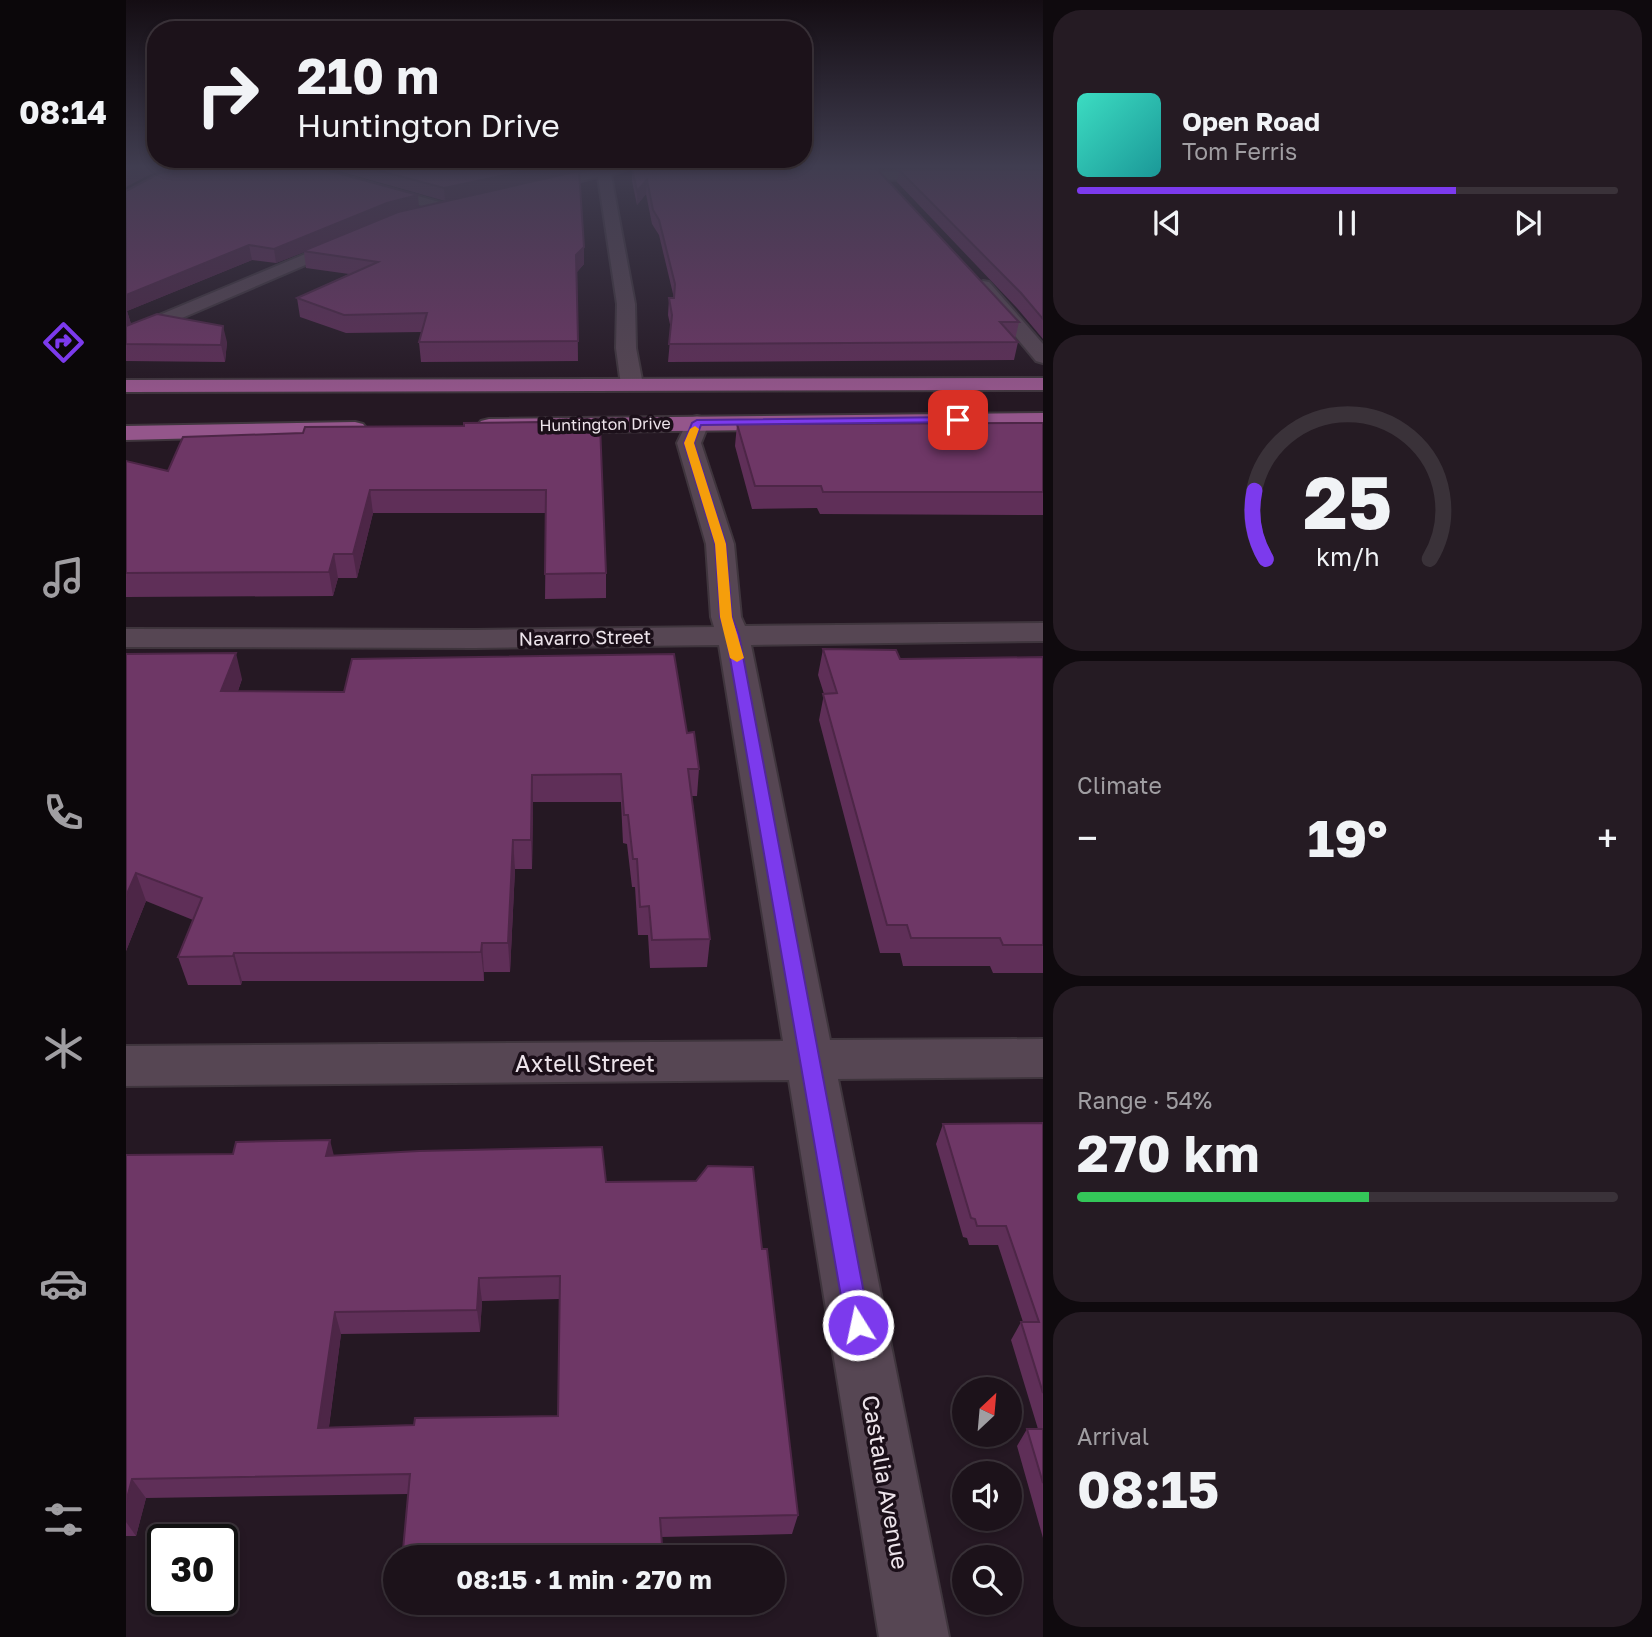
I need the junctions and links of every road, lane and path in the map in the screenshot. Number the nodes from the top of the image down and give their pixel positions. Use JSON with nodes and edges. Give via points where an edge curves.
{"nodes":[{"id":1,"x":343,"y":243,"type":"edge"},
{"id":2,"x":616,"y":243,"type":"edge"},
{"id":3,"x":969,"y":271,"type":"edge"},
{"id":4,"x":126,"y":336,"type":"edge"},
{"id":5,"x":1043,"y":356,"type":"edge"},
{"id":6,"x":1043,"y":384,"type":"edge"},
{"id":7,"x":527,"y":385,"type":"junction"},
{"id":8,"x":632,"y":385,"type":"junction"},
{"id":9,"x":126,"y":386,"type":"edge"},
{"id":10,"x":239,"y":407,"type":"dead end"},
{"id":11,"x":172,"y":411,"type":"dead end"},
{"id":12,"x":126,"y":415,"type":"edge"},
{"id":13,"x":1043,"y":419,"type":"edge"},
{"id":14,"x":697,"y":423,"type":"junction"},
{"id":15,"x":466,"y":427,"type":"edge"},
{"id":16,"x":384,"y":428,"type":"edge"},
{"id":17,"x":126,"y":433,"type":"edge"},
{"id":18,"x":1043,"y":632,"type":"edge"},
{"id":19,"x":733,"y":635,"type":"junction"},
{"id":20,"x":126,"y":638,"type":"edge"},
{"id":21,"x":1043,"y":1058,"type":"edge"},
{"id":22,"x":810,"y":1061,"type":"junction"},
{"id":23,"x":126,"y":1066,"type":"edge"},
{"id":24,"x":914,"y":1637,"type":"edge"}],
"edges":[{"from":1,"to":4,"type":"street"},
{"from":2,"to":8,"type":"street"},
{"from":3,"to":5,"type":"street"},
{"from":6,"to":8,"type":"main road","name":"Huntington Drive"},
{"from":7,"to":8,"type":"main road","name":"Huntington Drive"},
{"from":7,"to":9,"type":"main road","name":"Huntington Drive"},
{"from":7,"to":10,"type":"main road"},
{"from":11,"to":12,"type":"main road"},
{"from":13,"to":14,"type":"main road","name":"Huntington Drive"},
{"from":14,"to":15,"type":"main road","name":"Huntington Drive"},
{"from":14,"to":19,"type":"street","name":"Castalia Avenue","via":[[689,443],[720,544],[726,617]]},
{"from":16,"to":17,"type":"main road"},
{"from":18,"to":19,"type":"street","name":"Navarro Street"},
{"from":19,"to":20,"type":"street","name":"Navarro Street"},
{"from":19,"to":22,"type":"street","name":"Castalia Avenue"},
{"from":21,"to":22,"type":"street","name":"Axtell Street"},
{"from":22,"to":23,"type":"street","name":"Axtell Street"},
{"from":22,"to":24,"type":"street","name":"Castalia Avenue"}]}
